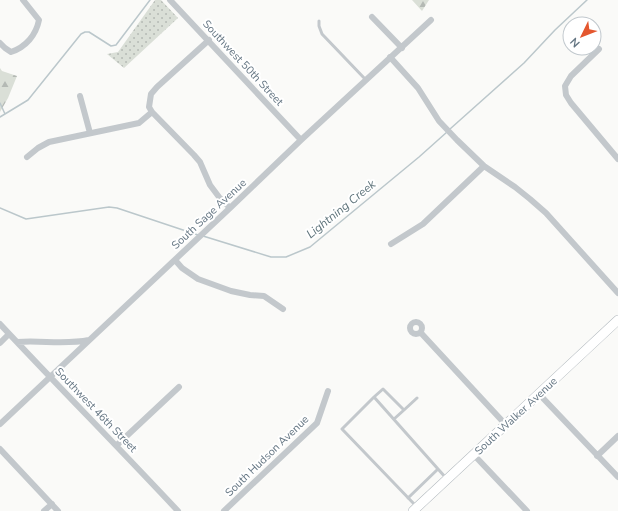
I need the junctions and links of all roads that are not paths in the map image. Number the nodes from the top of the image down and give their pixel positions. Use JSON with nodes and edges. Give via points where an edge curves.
{"nodes":[{"id":1,"x":23,"y":0,"type":"edge"},
{"id":2,"x":170,"y":0,"type":"edge"},
{"id":3,"x":372,"y":17,"type":"dead end"},
{"id":4,"x":319,"y":20,"type":"dead end"},
{"id":5,"x":432,"y":20,"type":"dead end"},
{"id":6,"x":209,"y":40,"type":"junction"},
{"id":7,"x":0,"y":43,"type":"edge"},
{"id":8,"x":402,"y":48,"type":"junction"},
{"id":9,"x":592,"y":56,"type":"edge"},
{"id":10,"x":390,"y":57,"type":"junction"},
{"id":11,"x":366,"y":80,"type":"junction"},
{"id":12,"x":80,"y":96,"type":"dead end"},
{"id":13,"x":152,"y":112,"type":"junction"},
{"id":14,"x":90,"y":133,"type":"junction"},
{"id":15,"x":301,"y":140,"type":"junction"},
{"id":16,"x":27,"y":157,"type":"dead end"},
{"id":17,"x":618,"y":159,"type":"edge"},
{"id":18,"x":484,"y":166,"type":"junction"},
{"id":19,"x":230,"y":208,"type":"junction"},
{"id":20,"x":391,"y":244,"type":"dead end"},
{"id":21,"x":175,"y":260,"type":"junction"},
{"id":22,"x":618,"y":293,"type":"edge"},
{"id":23,"x":283,"y":309,"type":"dead end"},
{"id":24,"x":618,"y":320,"type":"edge"},
{"id":25,"x":0,"y":324,"type":"edge"},
{"id":26,"x":421,"y":333,"type":"dead end"},
{"id":27,"x":9,"y":334,"type":"junction"},
{"id":28,"x":90,"y":339,"type":"junction"},
{"id":29,"x":17,"y":342,"type":"junction"},
{"id":30,"x":0,"y":343,"type":"edge"},
{"id":31,"x":50,"y":378,"type":"junction"},
{"id":32,"x":179,"y":387,"type":"dead end"},
{"id":33,"x":328,"y":391,"type":"dead end"},
{"id":34,"x":539,"y":394,"type":"junction"},
{"id":35,"x":374,"y":397,"type":"junction"},
{"id":36,"x":416,"y":398,"type":"dead end"},
{"id":37,"x":404,"y":410,"type":"junction"},
{"id":38,"x":394,"y":419,"type":"junction"},
{"id":39,"x":0,"y":424,"type":"edge"},
{"id":40,"x":506,"y":425,"type":"junction"},
{"id":41,"x":618,"y":436,"type":"edge"},
{"id":42,"x":117,"y":445,"type":"junction"},
{"id":43,"x":0,"y":449,"type":"edge"},
{"id":44,"x":474,"y":455,"type":"junction"},
{"id":45,"x":597,"y":456,"type":"junction"},
{"id":46,"x":438,"y":468,"type":"junction"},
{"id":47,"x":618,"y":478,"type":"edge"},
{"id":48,"x":447,"y":479,"type":"junction"},
{"id":49,"x":408,"y":498,"type":"junction"},
{"id":50,"x":52,"y":504,"type":"junction"},
{"id":51,"x":415,"y":509,"type":"edge"},
{"id":52,"x":44,"y":511,"type":"edge"},
{"id":53,"x":58,"y":511,"type":"edge"},
{"id":54,"x":178,"y":511,"type":"edge"},
{"id":55,"x":224,"y":511,"type":"edge"},
{"id":56,"x":527,"y":511,"type":"edge"}],
"edges":[{"from":1,"to":7,"type":"street","via":[[39,20],[38,28],[17,50],[11,52]]},
{"from":2,"to":6,"type":"street","name":"Southwest 50th Street"},
{"from":3,"to":8,"type":"street"},
{"from":4,"to":11,"type":"lane","via":[[322,34]]},
{"from":5,"to":8,"type":"street","name":"South Sage Avenue"},
{"from":6,"to":13,"type":"street","via":[[151,94],[149,107]]},
{"from":6,"to":15,"type":"street","name":"Southwest 50th Street"},
{"from":8,"to":10,"type":"street","name":"South Sage Avenue"},
{"from":9,"to":17,"type":"street","via":[[571,76],[565,86],[566,95]]},
{"from":10,"to":11,"type":"street","name":"South Sage Avenue"},
{"from":10,"to":18,"type":"street","via":[[418,88],[439,120]]},
{"from":11,"to":15,"type":"street","name":"South Sage Avenue"},
{"from":12,"to":14,"type":"street"},
{"from":13,"to":14,"type":"street","via":[[139,123]]},
{"from":13,"to":19,"type":"street","via":[[197,159],[210,185]]},
{"from":14,"to":16,"type":"street","via":[[49,142]]},
{"from":15,"to":19,"type":"street","name":"South Sage Avenue"},
{"from":18,"to":20,"type":"street","via":[[423,224]]},
{"from":18,"to":22,"type":"street","via":[[541,208]]},
{"from":19,"to":21,"type":"street","name":"South Sage Avenue"},
{"from":21,"to":23,"type":"street","via":[[198,279],[231,291],[264,296]]},
{"from":21,"to":28,"type":"street","name":"South Sage Avenue"},
{"from":24,"to":34,"type":"main road","name":"South Walker Avenue"},
{"from":25,"to":27,"type":"street","name":"Southwest 46th Street"},
{"from":26,"to":40,"type":"street"},
{"from":27,"to":29,"type":"street","name":"Southwest 46th Street"},
{"from":27,"to":30,"type":"street"},
{"from":28,"to":29,"type":"street","via":[[74,342]]},
{"from":28,"to":31,"type":"street","name":"South Sage Avenue"},
{"from":29,"to":31,"type":"street","name":"Southwest 46th Street"},
{"from":31,"to":39,"type":"street","name":"South Sage Avenue"},
{"from":31,"to":42,"type":"street","name":"Southwest 46th Street"},
{"from":32,"to":42,"type":"street"},
{"from":33,"to":55,"type":"street","name":"South Hudson Avenue","via":[[317,423]]},
{"from":34,"to":40,"type":"main road","name":"South Walker Avenue"},
{"from":34,"to":45,"type":"street"},
{"from":35,"to":37,"type":"lane","via":[[383,389]]},
{"from":35,"to":38,"type":"lane"},
{"from":35,"to":49,"type":"lane","via":[[342,429]]},
{"from":36,"to":37,"type":"lane"},
{"from":37,"to":38,"type":"lane"},
{"from":38,"to":46,"type":"lane"},
{"from":40,"to":44,"type":"main road","name":"South Walker Avenue"},
{"from":41,"to":45,"type":"street"},
{"from":42,"to":54,"type":"street","name":"Southwest 46th Street"},
{"from":43,"to":50,"type":"street"},
{"from":44,"to":48,"type":"main road","name":"South Walker Avenue"},
{"from":44,"to":56,"type":"street"},
{"from":45,"to":47,"type":"street"},
{"from":46,"to":48,"type":"lane"},
{"from":46,"to":49,"type":"lane"},
{"from":48,"to":51,"type":"main road","name":"South Walker Avenue"},
{"from":49,"to":51,"type":"lane"},
{"from":50,"to":52,"type":"street"},
{"from":50,"to":53,"type":"street"}]}
